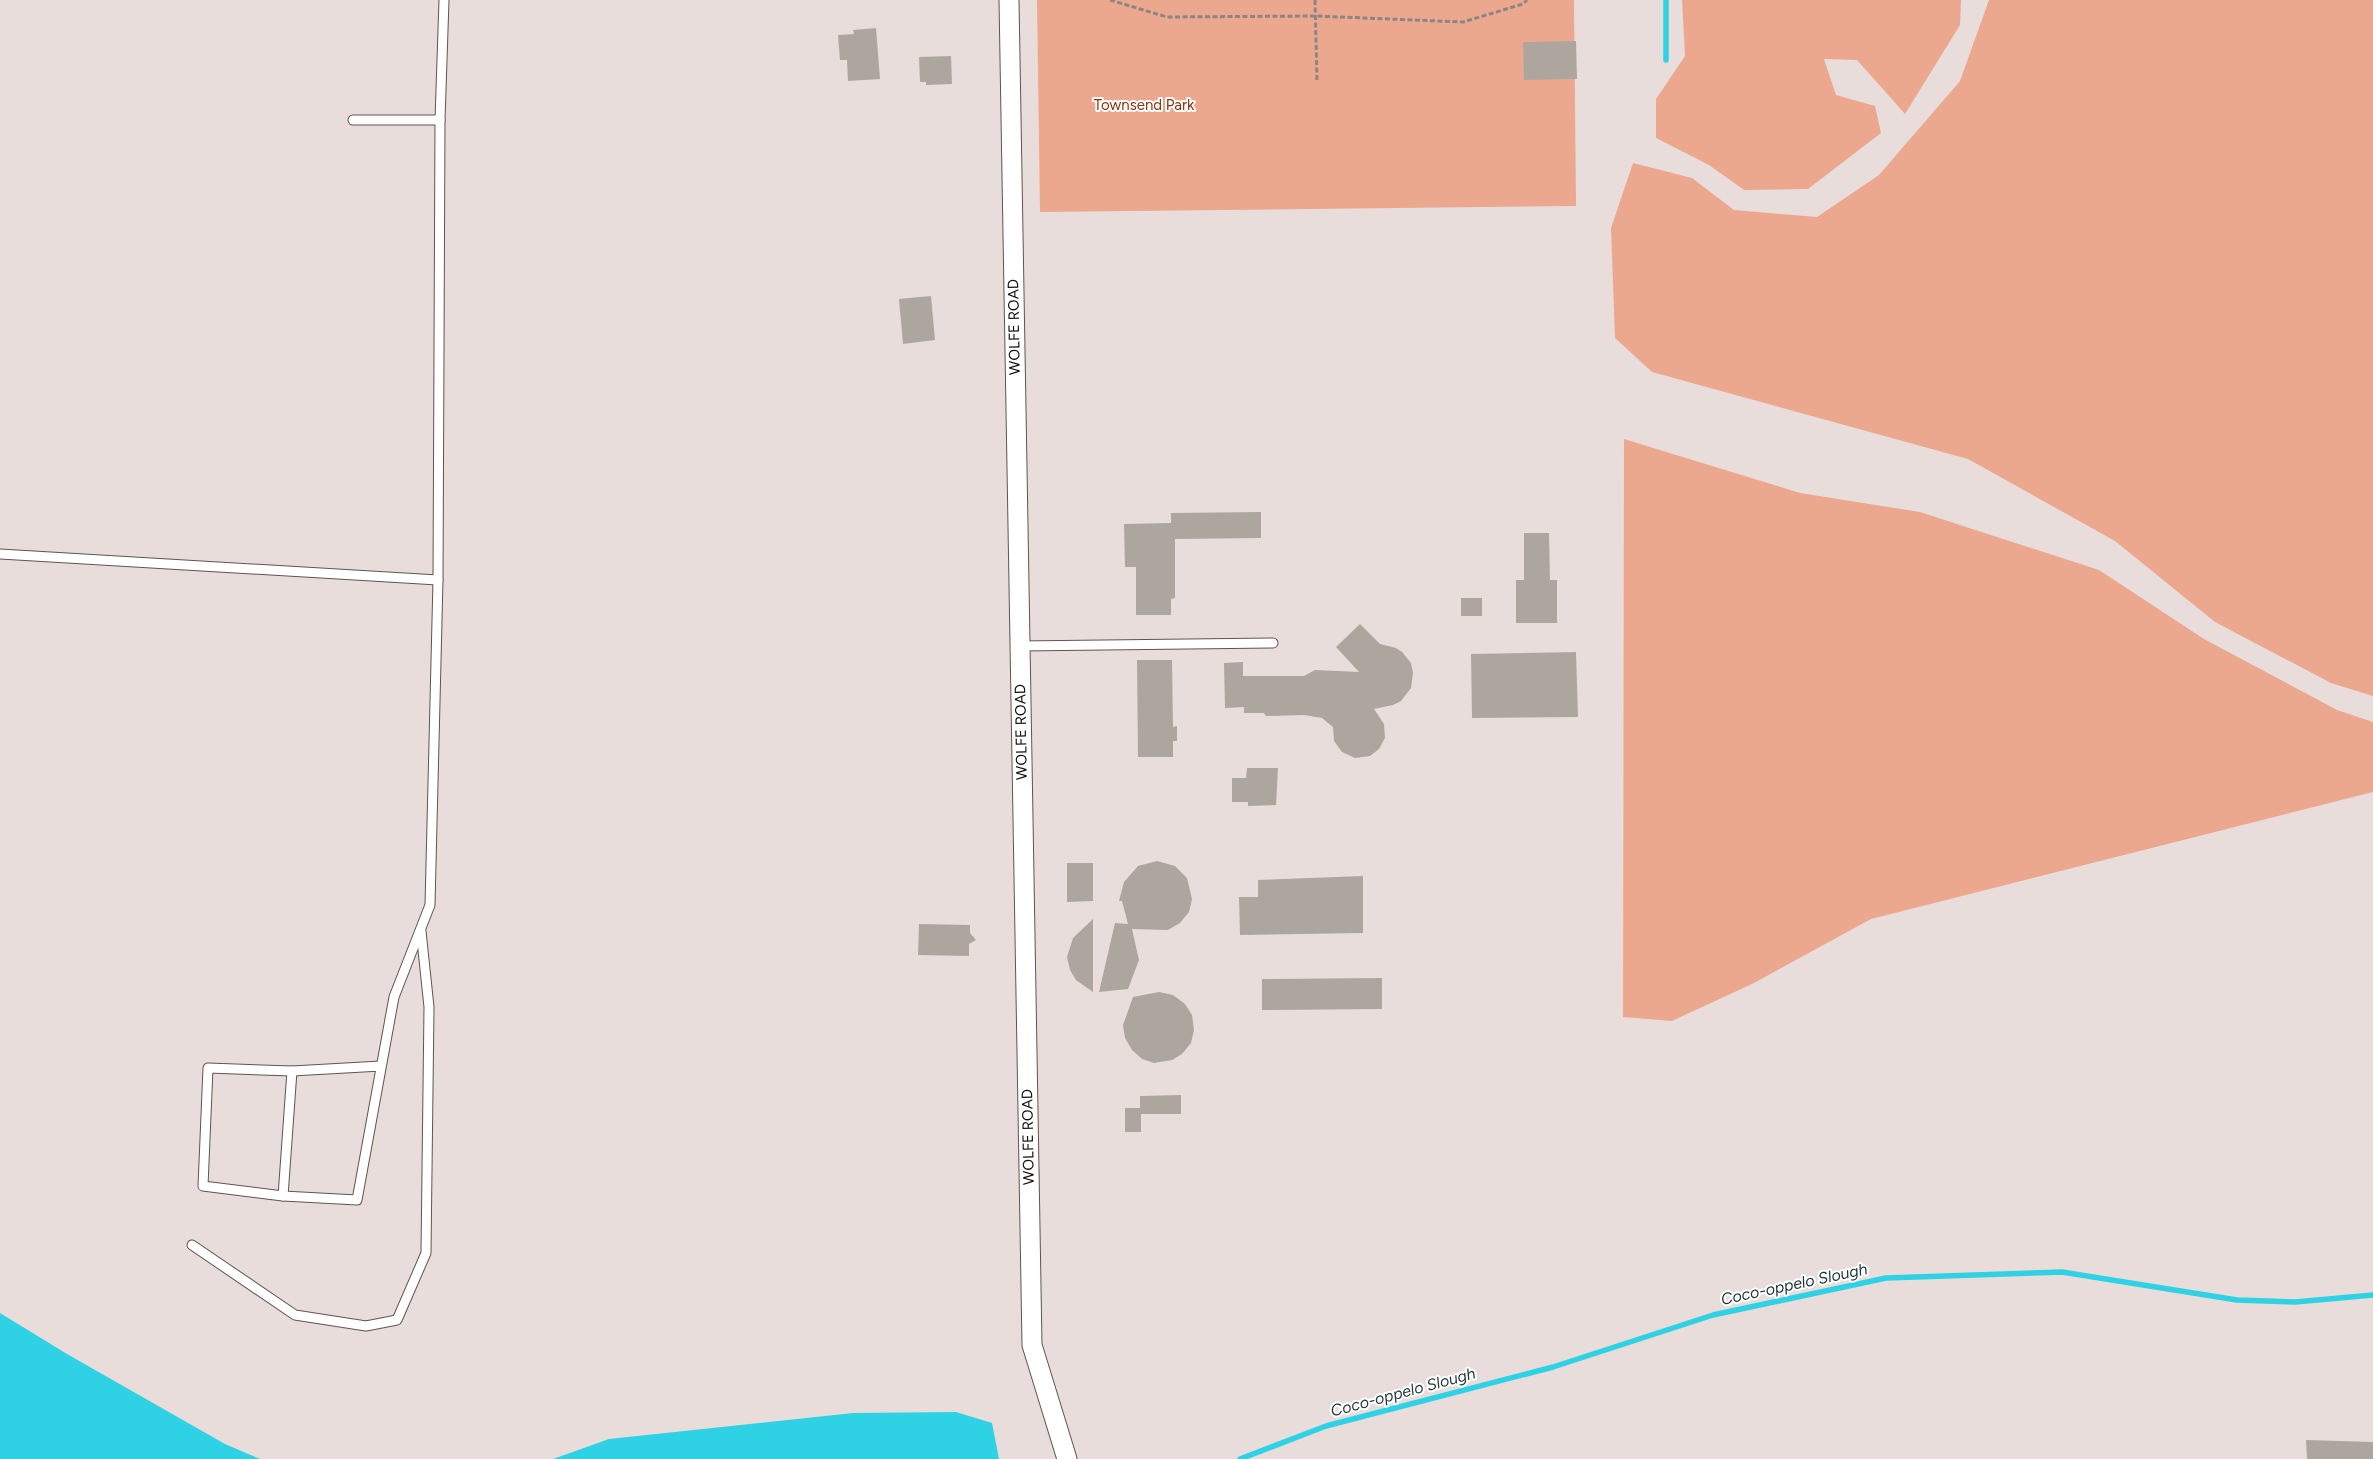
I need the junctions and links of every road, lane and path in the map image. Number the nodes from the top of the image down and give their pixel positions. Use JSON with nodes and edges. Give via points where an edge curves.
{"nodes":[{"id":1,"x":444,"y":0,"type":"edge"},
{"id":2,"x":1009,"y":0,"type":"edge"},
{"id":3,"x":1110,"y":0,"type":"edge"},
{"id":4,"x":1315,"y":0,"type":"edge"},
{"id":5,"x":1527,"y":0,"type":"edge"},
{"id":6,"x":1315,"y":16,"type":"junction"},
{"id":7,"x":1317,"y":80,"type":"dead end"},
{"id":8,"x":353,"y":120,"type":"dead end"},
{"id":9,"x":440,"y":120,"type":"junction"},
{"id":10,"x":0,"y":554,"type":"edge"},
{"id":11,"x":438,"y":580,"type":"junction"},
{"id":12,"x":1273,"y":643,"type":"dead end"},
{"id":13,"x":1020,"y":646,"type":"junction"},
{"id":14,"x":421,"y":928,"type":"junction"},
{"id":15,"x":381,"y":1066,"type":"junction"},
{"id":16,"x":292,"y":1071,"type":"junction"},
{"id":17,"x":283,"y":1196,"type":"junction"},
{"id":18,"x":192,"y":1245,"type":"dead end"},
{"id":19,"x":1067,"y":1459,"type":"edge"}],
"edges":[{"from":1,"to":9,"type":"lane"},
{"from":2,"to":13,"type":"street","name":"WOLFE ROAD"},
{"from":3,"to":6,"type":"path","via":[[1167,17]]},
{"from":4,"to":6,"type":"path"},
{"from":5,"to":6,"type":"path","via":[[1463,22]]},
{"from":6,"to":7,"type":"path"},
{"from":8,"to":9,"type":"lane"},
{"from":9,"to":11,"type":"lane"},
{"from":10,"to":11,"type":"lane"},
{"from":11,"to":14,"type":"lane","via":[[430,905]]},
{"from":12,"to":13,"type":"lane"},
{"from":13,"to":19,"type":"street","name":"WOLFE ROAD","via":[[1032,1344]]},
{"from":14,"to":15,"type":"lane","via":[[394,997]]},
{"from":14,"to":18,"type":"lane","via":[[429,1007],[426,1253],[397,1320],[366,1326],[296,1315]]},
{"from":15,"to":16,"type":"lane"},
{"from":15,"to":17,"type":"lane","via":[[357,1200]]},
{"from":16,"to":17,"type":"lane"},
{"from":16,"to":17,"type":"lane","via":[[208,1068],[203,1186]]}]}
